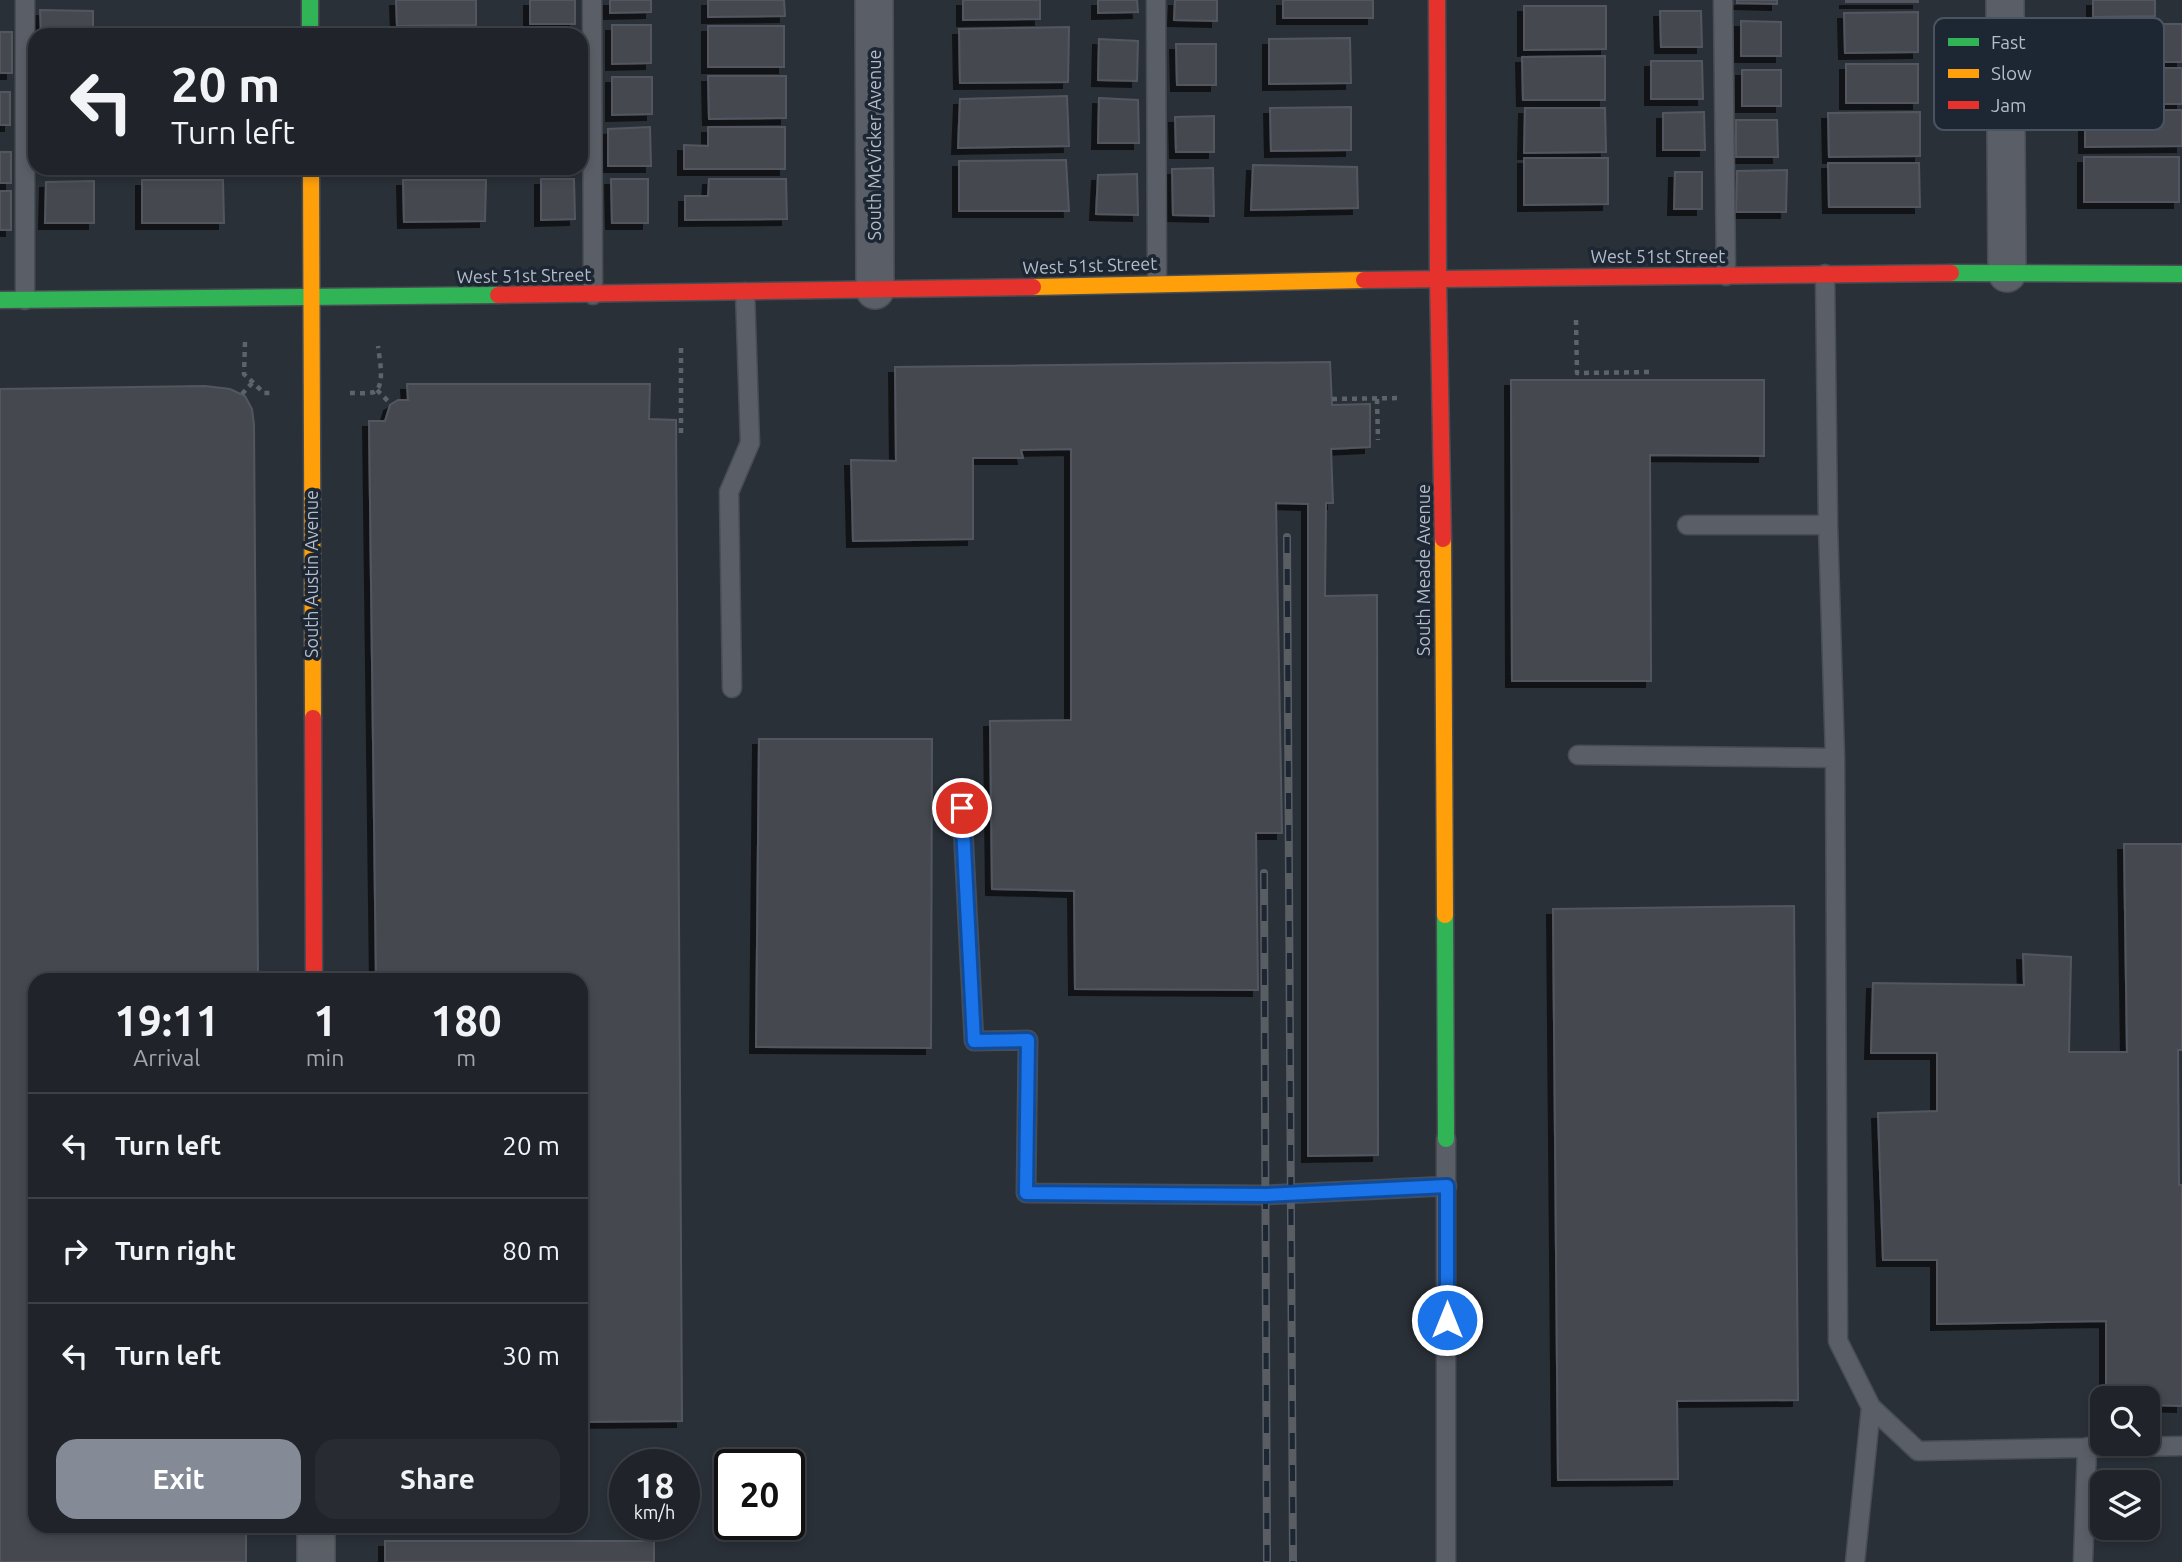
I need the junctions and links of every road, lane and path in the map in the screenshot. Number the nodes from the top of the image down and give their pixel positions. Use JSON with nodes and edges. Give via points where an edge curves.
{"nodes":[{"id":1,"x":24,"y":0,"type":"edge"},
{"id":2,"x":310,"y":0,"type":"edge"},
{"id":3,"x":592,"y":0,"type":"edge"},
{"id":4,"x":874,"y":0,"type":"edge"},
{"id":5,"x":1156,"y":0,"type":"edge"},
{"id":6,"x":1437,"y":0,"type":"edge"},
{"id":7,"x":1723,"y":0,"type":"edge"},
{"id":8,"x":2005,"y":0,"type":"edge"},
{"id":9,"x":2005,"y":18,"type":"edge"},
{"id":10,"x":310,"y":28,"type":"edge"},
{"id":11,"x":2006,"y":130,"type":"edge"},
{"id":12,"x":311,"y":175,"type":"edge"},
{"id":13,"x":2007,"y":273,"type":"junction"},
{"id":14,"x":1825,"y":274,"type":"junction"},
{"id":15,"x":2182,"y":274,"type":"edge"},
{"id":16,"x":1726,"y":276,"type":"junction"},
{"id":17,"x":1438,"y":279,"type":"junction"},
{"id":18,"x":1157,"y":283,"type":"junction"},
{"id":19,"x":875,"y":290,"type":"junction"},
{"id":20,"x":745,"y":292,"type":"junction"},
{"id":21,"x":593,"y":295,"type":"junction"},
{"id":22,"x":311,"y":298,"type":"junction"},
{"id":23,"x":0,"y":300,"type":"edge"},
{"id":24,"x":25,"y":300,"type":"junction"},
{"id":25,"x":1576,"y":320,"type":"dead end"},
{"id":26,"x":245,"y":342,"type":"dead end"},
{"id":27,"x":681,"y":343,"type":"dead end"},
{"id":28,"x":379,"y":346,"type":"dead end"},
{"id":29,"x":1653,"y":372,"type":"dead end"},
{"id":30,"x":253,"y":382,"type":"junction"},
{"id":31,"x":377,"y":390,"type":"junction"},
{"id":32,"x":282,"y":393,"type":"dead end"},
{"id":33,"x":339,"y":393,"type":"dead end"},
{"id":34,"x":242,"y":394,"type":"dead end"},
{"id":35,"x":1407,"y":398,"type":"dead end"},
{"id":36,"x":1332,"y":399,"type":"dead end"},
{"id":37,"x":1377,"y":399,"type":"junction"},
{"id":38,"x":388,"y":401,"type":"dead end"},
{"id":39,"x":681,"y":433,"type":"dead end"},
{"id":40,"x":1378,"y":440,"type":"dead end"},
{"id":41,"x":1687,"y":525,"type":"dead end"},
{"id":42,"x":1828,"y":525,"type":"junction"},
{"id":43,"x":732,"y":688,"type":"dead end"},
{"id":44,"x":1578,"y":755,"type":"dead end"},
{"id":45,"x":1835,"y":758,"type":"junction"},
{"id":46,"x":962,"y":808,"type":"dead end"},
{"id":47,"x":314,"y":973,"type":"edge"},
{"id":48,"x":1446,"y":1139,"type":"joint"},
{"id":49,"x":1447,"y":1186,"type":"junction"},
{"id":50,"x":1871,"y":1407,"type":"junction"},
{"id":51,"x":2182,"y":1446,"type":"edge"},
{"id":52,"x":2087,"y":1447,"type":"junction"},
{"id":53,"x":316,"y":1533,"type":"edge"},
{"id":54,"x":316,"y":1562,"type":"edge"},
{"id":55,"x":1446,"y":1562,"type":"edge"},
{"id":56,"x":1855,"y":1562,"type":"edge"},
{"id":57,"x":2083,"y":1562,"type":"edge"}],
"edges":[{"from":1,"to":24,"type":"lane"},
{"from":2,"to":10,"type":"street"},
{"from":3,"to":21,"type":"lane"},
{"from":4,"to":19,"type":"street","name":"South McVicker Avenue"},
{"from":5,"to":18,"type":"lane"},
{"from":6,"to":17,"type":"street","name":"South Meade Avenue"},
{"from":7,"to":16,"type":"lane"},
{"from":8,"to":9,"type":"street"},
{"from":11,"to":13,"type":"street"},
{"from":12,"to":22,"type":"street","name":"South Austin Avenue"},
{"from":13,"to":14,"type":"street","name":"West 51st Street"},
{"from":13,"to":15,"type":"street","name":"West 51st Street"},
{"from":14,"to":16,"type":"street","name":"West 51st Street"},
{"from":14,"to":42,"type":"lane"},
{"from":16,"to":17,"type":"street","name":"West 51st Street"},
{"from":17,"to":18,"type":"street","name":"West 51st Street"},
{"from":17,"to":48,"type":"street","name":"South Meade Avenue"},
{"from":18,"to":19,"type":"street","name":"West 51st Street"},
{"from":19,"to":20,"type":"street","name":"West 51st Street"},
{"from":20,"to":21,"type":"street","name":"West 51st Street"},
{"from":20,"to":43,"type":"lane","via":[[750,443],[729,492]]},
{"from":21,"to":22,"type":"street","name":"West 51st Street"},
{"from":22,"to":24,"type":"street","name":"West 51st Street"},
{"from":22,"to":47,"type":"street","name":"South Austin Avenue"},
{"from":23,"to":24,"type":"street","name":"West 51st Street"},
{"from":25,"to":29,"type":"path","via":[[1577,373]]},
{"from":26,"to":30,"type":"path","via":[[244,374]]},
{"from":27,"to":39,"type":"path"},
{"from":28,"to":31,"type":"path","via":[[381,383]]},
{"from":30,"to":32,"type":"path","via":[[264,393]]},
{"from":30,"to":34,"type":"path"},
{"from":31,"to":33,"type":"path"},
{"from":31,"to":38,"type":"path"},
{"from":35,"to":37,"type":"path"},
{"from":36,"to":37,"type":"path"},
{"from":37,"to":40,"type":"path"},
{"from":41,"to":42,"type":"lane"},
{"from":42,"to":45,"type":"lane"},
{"from":44,"to":45,"type":"lane"},
{"from":45,"to":50,"type":"lane","via":[[1838,1341]]},
{"from":46,"to":49,"type":"lane","via":[[974,1041],[1028,1040],[1026,1193],[1266,1195]]},
{"from":48,"to":49,"type":"lane"},
{"from":49,"to":55,"type":"lane"},
{"from":50,"to":52,"type":"lane","via":[[1918,1451]]},
{"from":50,"to":56,"type":"lane"},
{"from":51,"to":52,"type":"lane"},
{"from":52,"to":57,"type":"lane"},
{"from":53,"to":54,"type":"street"}]}
